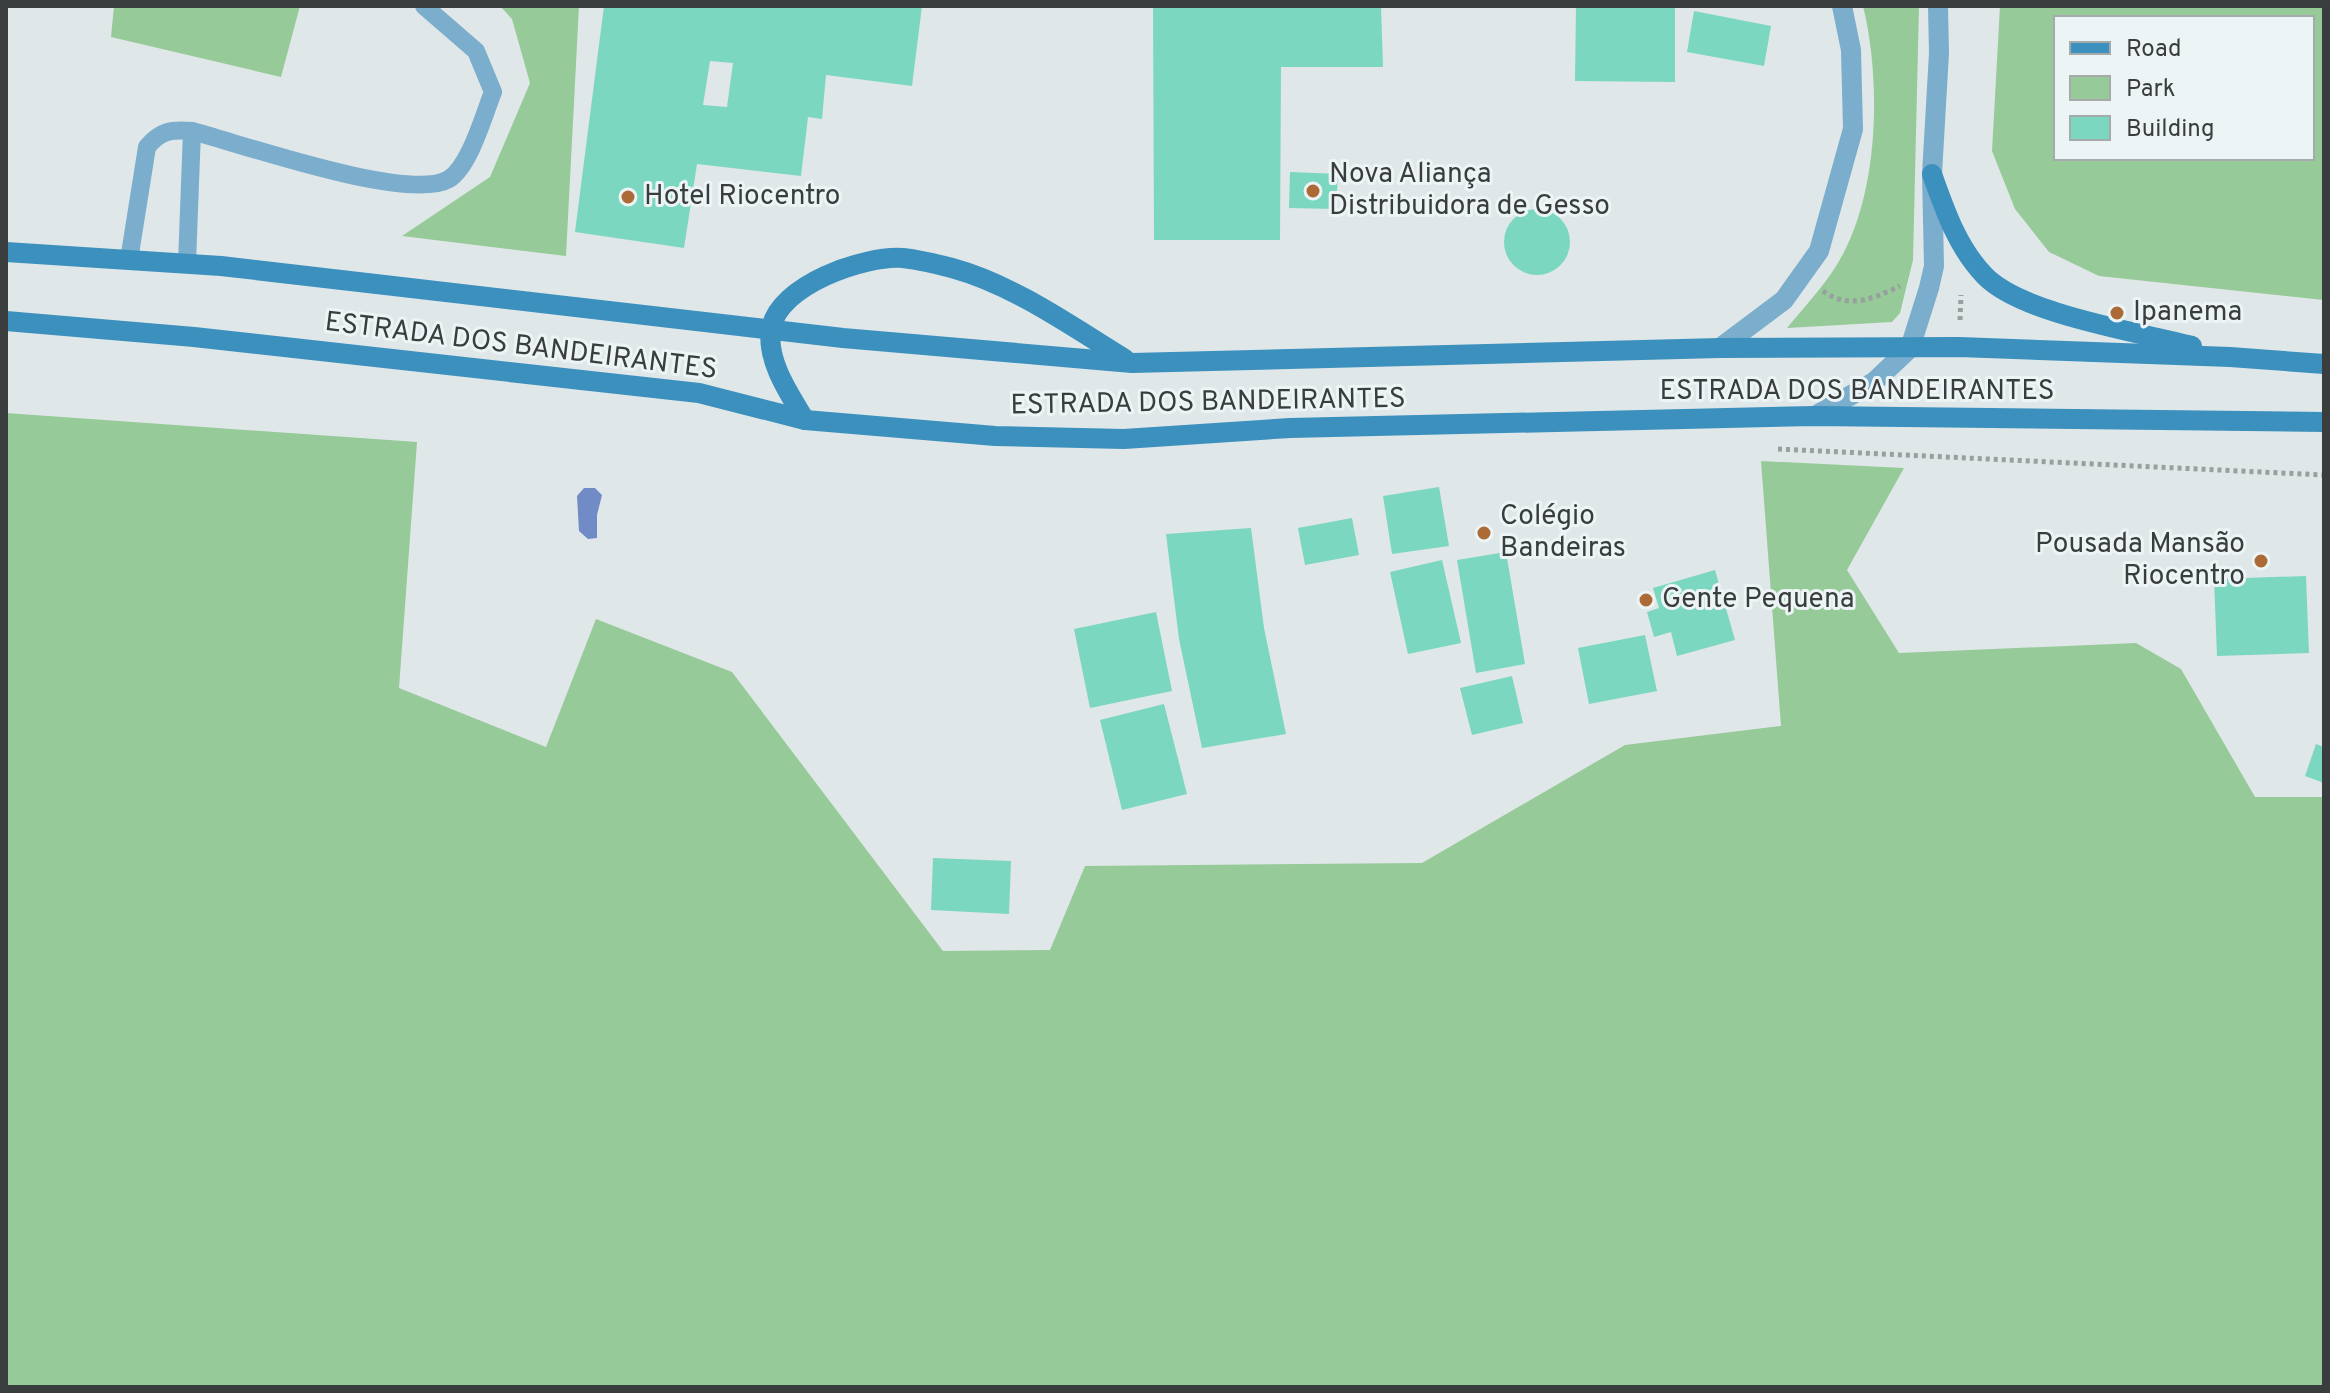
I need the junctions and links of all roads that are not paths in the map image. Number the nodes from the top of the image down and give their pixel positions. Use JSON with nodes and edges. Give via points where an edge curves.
{"nodes":[{"id":1,"x":424,"y":6,"type":"edge"},
{"id":2,"x":1842,"y":6,"type":"edge"},
{"id":3,"x":1938,"y":6,"type":"edge"},
{"id":4,"x":192,"y":131,"type":"junction"},
{"id":5,"x":1932,"y":174,"type":"junction"},
{"id":6,"x":6,"y":252,"type":"edge"},
{"id":7,"x":129,"y":260,"type":"junction"},
{"id":8,"x":187,"y":263,"type":"junction"},
{"id":9,"x":6,"y":321,"type":"edge"},
{"id":10,"x":771,"y":329,"type":"junction"},
{"id":11,"x":1720,"y":348,"type":"junction"},
{"id":12,"x":1910,"y":348,"type":"junction"},
{"id":13,"x":2230,"y":357,"type":"junction"},
{"id":14,"x":1132,"y":363,"type":"junction"},
{"id":15,"x":2324,"y":364,"type":"edge"},
{"id":16,"x":1815,"y":416,"type":"junction"},
{"id":17,"x":805,"y":420,"type":"junction"},
{"id":18,"x":2324,"y":422,"type":"edge"}],
"edges":[{"from":1,"to":4,"type":"lane","via":[[476,51],[493,92],[471,148],[451,178],[427,187],[372,180]]},
{"from":2,"to":11,"type":"street","via":[[1851,50],[1853,129],[1819,251],[1784,300]]},
{"from":3,"to":5,"type":"street"},
{"from":4,"to":7,"type":"lane","via":[[173,129],[157,135],[147,147]]},
{"from":4,"to":8,"type":"lane"},
{"from":5,"to":12,"type":"street","via":[[1934,266]]},
{"from":5,"to":13,"type":"main road","via":[[1949,224],[1996,286],[2026,302]]},
{"from":6,"to":7,"type":"main road","name":"ESTRADA DOS BANDEIRANTES"},
{"from":7,"to":8,"type":"main road","name":"ESTRADA DOS BANDEIRANTES"},
{"from":8,"to":10,"type":"main road","name":"ESTRADA DOS BANDEIRANTES"},
{"from":9,"to":17,"type":"main road","name":"ESTRADA DOS BANDEIRANTES","via":[[699,393]]},
{"from":10,"to":14,"type":"main road","name":"ESTRADA DOS BANDEIRANTES"},
{"from":10,"to":14,"type":"main road","via":[[782,306],[821,277],[901,258],[954,269],[1022,298]]},
{"from":10,"to":17,"type":"main road","via":[[780,378]]},
{"from":11,"to":12,"type":"main road","name":"ESTRADA DOS BANDEIRANTES"},
{"from":11,"to":14,"type":"main road","name":"ESTRADA DOS BANDEIRANTES"},
{"from":12,"to":13,"type":"main road","name":"ESTRADA DOS BANDEIRANTES"},
{"from":12,"to":16,"type":"street","via":[[1874,382]]},
{"from":13,"to":15,"type":"main road","name":"ESTRADA DOS BANDEIRANTES"},
{"from":16,"to":17,"type":"main road","name":"ESTRADA DOS BANDEIRANTES","via":[[1290,428],[1124,439],[995,436]]},
{"from":16,"to":18,"type":"main road","name":"ESTRADA DOS BANDEIRANTES"}]}
